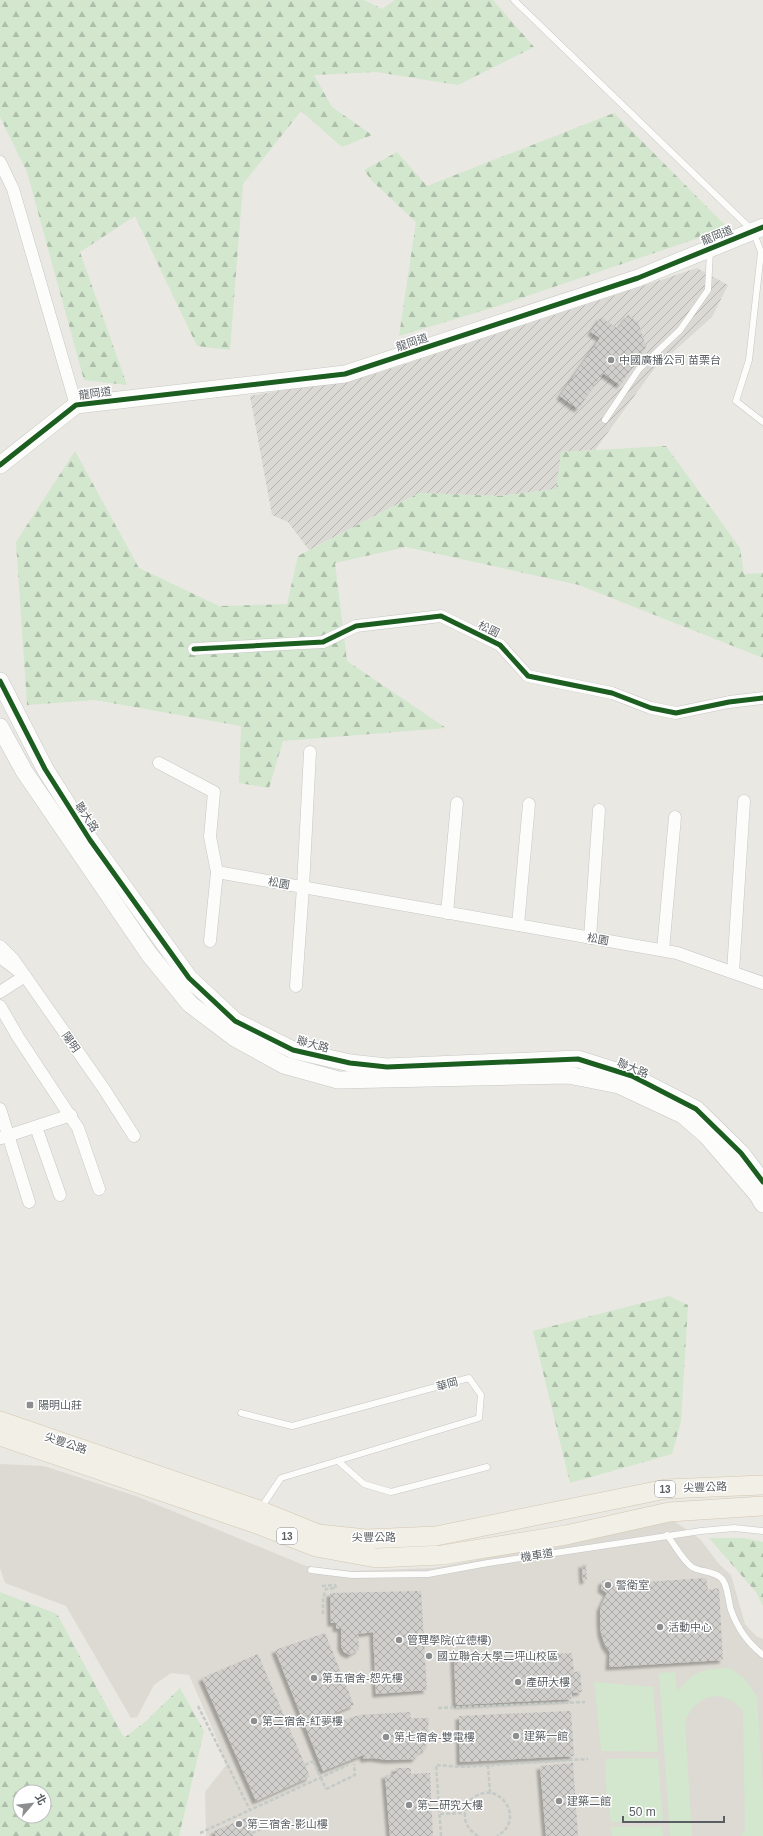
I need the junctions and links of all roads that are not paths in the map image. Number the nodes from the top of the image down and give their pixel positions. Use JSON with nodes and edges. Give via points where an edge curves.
{"nodes":[{"id":1,"x":514,"y":0,"type":"edge"},
{"id":2,"x":0,"y":162,"type":"edge"},
{"id":3,"x":758,"y":229,"type":"edge"},
{"id":4,"x":710,"y":249,"type":"junction"},
{"id":5,"x":76,"y":405,"type":"junction"},
{"id":6,"x":605,"y":420,"type":"dead end"},
{"id":7,"x":763,"y":422,"type":"edge"},
{"id":8,"x":0,"y":465,"type":"edge"},
{"id":9,"x":194,"y":649,"type":"dead end"},
{"id":10,"x":0,"y":681,"type":"edge"},
{"id":11,"x":763,"y":698,"type":"edge"},
{"id":12,"x":0,"y":727,"type":"edge"},
{"id":13,"x":310,"y":752,"type":"dead end"},
{"id":14,"x":159,"y":763,"type":"dead end"},
{"id":15,"x":744,"y":801,"type":"dead end"},
{"id":16,"x":457,"y":803,"type":"dead end"},
{"id":17,"x":529,"y":804,"type":"dead end"},
{"id":18,"x":599,"y":810,"type":"dead end"},
{"id":19,"x":675,"y":817,"type":"dead end"},
{"id":20,"x":84,"y":844,"type":"junction"},
{"id":21,"x":216,"y":872,"type":"junction"},
{"id":22,"x":303,"y":887,"type":"junction"},
{"id":23,"x":447,"y":913,"type":"junction"},
{"id":24,"x":518,"y":925,"type":"junction"},
{"id":25,"x":590,"y":938,"type":"junction"},
{"id":26,"x":210,"y":941,"type":"dead end"},
{"id":27,"x":0,"y":946,"type":"edge"},
{"id":28,"x":663,"y":950,"type":"junction"},
{"id":29,"x":0,"y":957,"type":"edge"},
{"id":30,"x":733,"y":972,"type":"junction"},
{"id":31,"x":25,"y":976,"type":"junction"},
{"id":32,"x":763,"y":983,"type":"edge"},
{"id":33,"x":296,"y":986,"type":"dead end"},
{"id":34,"x":0,"y":992,"type":"edge"},
{"id":35,"x":0,"y":1006,"type":"edge"},
{"id":36,"x":0,"y":1109,"type":"edge"},
{"id":37,"x":71,"y":1115,"type":"junction"},
{"id":38,"x":36,"y":1128,"type":"junction"},
{"id":39,"x":134,"y":1136,"type":"dead end"},
{"id":40,"x":4,"y":1137,"type":"edge"},
{"id":41,"x":763,"y":1182,"type":"edge"},
{"id":42,"x":99,"y":1189,"type":"dead end"},
{"id":43,"x":60,"y":1195,"type":"dead end"},
{"id":44,"x":29,"y":1202,"type":"dead end"},
{"id":45,"x":763,"y":1204,"type":"edge"},
{"id":46,"x":241,"y":1414,"type":"dead end"},
{"id":47,"x":0,"y":1420,"type":"edge"},
{"id":48,"x":0,"y":1436,"type":"edge"},
{"id":49,"x":338,"y":1461,"type":"junction"},
{"id":50,"x":487,"y":1466,"type":"dead end"},
{"id":51,"x":763,"y":1485,"type":"edge"},
{"id":52,"x":763,"y":1506,"type":"edge"},
{"id":53,"x":258,"y":1517,"type":"junction"},
{"id":54,"x":763,"y":1531,"type":"edge"},
{"id":55,"x":667,"y":1535,"type":"junction"},
{"id":56,"x":310,"y":1570,"type":"dead end"},
{"id":57,"x":763,"y":1654,"type":"edge"}],
"edges":[{"from":1,"to":3,"type":"lane"},
{"from":2,"to":5,"type":"street","via":[[13,189]]},
{"from":3,"to":4,"type":"street","name":"龍岡道"},
{"from":3,"to":7,"type":"lane","via":[[761,252],[749,360],[736,401]]},
{"from":4,"to":5,"type":"street","name":"龍岡道","via":[[638,278],[345,374]]},
{"from":4,"to":6,"type":"lane","via":[[708,290],[680,330],[639,369]]},
{"from":5,"to":8,"type":"street","name":"龍岡道"},
{"from":9,"to":11,"type":"street","name":"松園","via":[[323,642],[356,626],[441,616],[500,645],[528,676],[612,693],[651,708],[676,712]]},
{"from":10,"to":20,"type":"street","name":"聯大路"},
{"from":12,"to":20,"type":"street","name":"聯大路","via":[[24,771]]},
{"from":13,"to":22,"type":"street"},
{"from":14,"to":21,"type":"street","via":[[214,792],[210,837]]},
{"from":15,"to":30,"type":"street"},
{"from":16,"to":23,"type":"street"},
{"from":17,"to":24,"type":"street"},
{"from":18,"to":25,"type":"street"},
{"from":19,"to":28,"type":"street"},
{"from":20,"to":41,"type":"street","name":"聯大路","via":[[189,978],[235,1021],[293,1050],[350,1063],[387,1068],[578,1059],[632,1076],[696,1109],[741,1153]]},
{"from":20,"to":45,"type":"street","name":"聯大路","via":[[149,954],[190,1004],[234,1038],[284,1065],[338,1080],[568,1075],[619,1085],[683,1115],[706,1134]]},
{"from":21,"to":22,"type":"street","name":"松園"},
{"from":21,"to":26,"type":"street"},
{"from":22,"to":23,"type":"street","name":"松園"},
{"from":22,"to":33,"type":"street"},
{"from":23,"to":24,"type":"street","name":"松園"},
{"from":24,"to":25,"type":"street","name":"松園"},
{"from":25,"to":28,"type":"street","name":"松園"},
{"from":27,"to":31,"type":"street","via":[[13,958]]},
{"from":28,"to":30,"type":"street","name":"松園"},
{"from":29,"to":31,"type":"street","name":"陽明"},
{"from":30,"to":32,"type":"street","name":"松園"},
{"from":31,"to":34,"type":"street"},
{"from":31,"to":39,"type":"street","name":"陽明"},
{"from":35,"to":37,"type":"street"},
{"from":36,"to":40,"type":"street"},
{"from":37,"to":38,"type":"street"},
{"from":37,"to":42,"type":"street"},
{"from":38,"to":40,"type":"street"},
{"from":38,"to":43,"type":"street"},
{"from":40,"to":44,"type":"street"},
{"from":46,"to":49,"type":"lane","name":"華岡","via":[[292,1426],[469,1378],[481,1395],[479,1418]]},
{"from":47,"to":53,"type":"main road","name":"尖豐公路","number":"13"},
{"from":48,"to":53,"type":"main road","name":"尖豐公路","number":"13"},
{"from":49,"to":50,"type":"lane","via":[[364,1484],[391,1492]]},
{"from":49,"to":53,"type":"lane","name":"華岡","via":[[281,1478]]},
{"from":51,"to":53,"type":"main road","name":"尖豐公路","number":"13","via":[[666,1489],[436,1536],[366,1539],[318,1534]]},
{"from":52,"to":53,"type":"main road","name":"尖豐公路","number":"13","via":[[668,1512],[566,1535],[450,1554],[376,1558],[316,1547]]},
{"from":54,"to":55,"type":"lane","name":"機車道","via":[[734,1528]]},
{"from":55,"to":56,"type":"lane","name":"機車道","via":[[428,1574],[352,1575]]},
{"from":55,"to":57,"type":"lane","via":[[688,1564],[720,1576],[724,1581],[731,1610],[742,1635]]}]}
